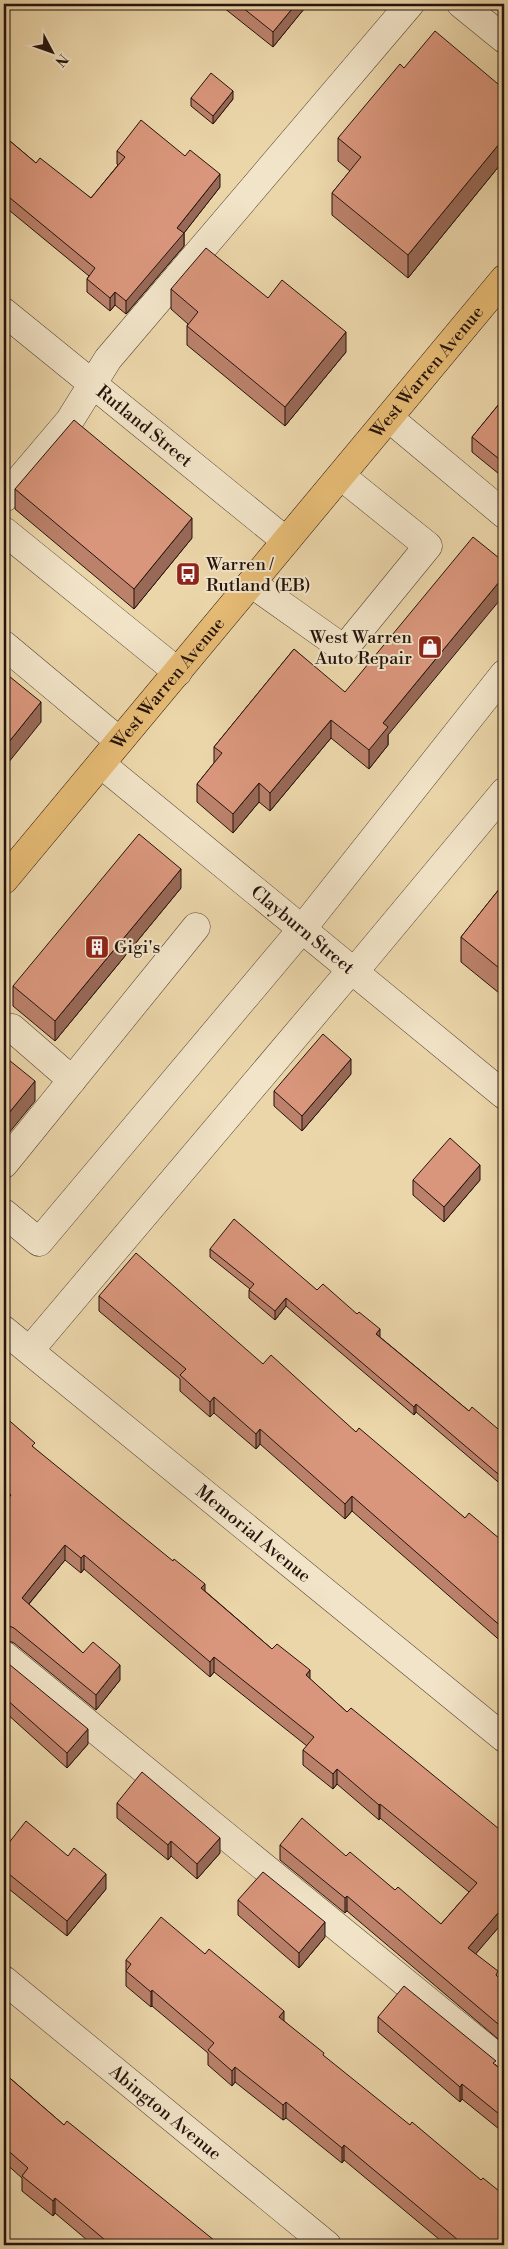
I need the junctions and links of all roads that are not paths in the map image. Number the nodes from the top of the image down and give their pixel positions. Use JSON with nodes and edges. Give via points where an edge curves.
{"nodes":[{"id":1,"x":410,"y":4,"type":"edge"},
{"id":2,"x":461,"y":4,"type":"edge"},
{"id":3,"x":504,"y":39,"type":"edge"},
{"id":4,"x":504,"y":279,"type":"edge"},
{"id":5,"x":4,"y":312,"type":"edge"},
{"id":6,"x":93,"y":385,"type":"junction"},
{"id":7,"x":390,"y":418,"type":"junction"},
{"id":8,"x":341,"y":476,"type":"junction"},
{"id":9,"x":4,"y":498,"type":"edge"},
{"id":10,"x":504,"y":514,"type":"edge"},
{"id":11,"x":4,"y":531,"type":"edge"},
{"id":12,"x":286,"y":541,"type":"junction"},
{"id":13,"x":251,"y":583,"type":"junction"},
{"id":14,"x":4,"y":645,"type":"edge"},
{"id":15,"x":178,"y":672,"type":"junction"},
{"id":16,"x":504,"y":674,"type":"edge"},
{"id":17,"x":119,"y":741,"type":"junction"},
{"id":18,"x":100,"y":764,"type":"junction"},
{"id":19,"x":504,"y":792,"type":"edge"},
{"id":20,"x":4,"y":880,"type":"edge"},
{"id":21,"x":196,"y":927,"type":"dead end"},
{"id":22,"x":302,"y":928,"type":"junction"},
{"id":23,"x":353,"y":971,"type":"junction"},
{"id":24,"x":12,"y":1028,"type":"dead end"},
{"id":25,"x":72,"y":1080,"type":"junction"},
{"id":26,"x":504,"y":1095,"type":"edge"},
{"id":27,"x":4,"y":1164,"type":"edge"},
{"id":28,"x":4,"y":1213,"type":"edge"},
{"id":29,"x":4,"y":1330,"type":"edge"},
{"id":30,"x":30,"y":1350,"type":"junction"},
{"id":31,"x":4,"y":1655,"type":"edge"},
{"id":32,"x":504,"y":1738,"type":"edge"},
{"id":33,"x":4,"y":1980,"type":"edge"},
{"id":34,"x":504,"y":2063,"type":"edge"},
{"id":35,"x":327,"y":2245,"type":"edge"}],
"edges":[{"from":1,"to":6,"type":"street","via":[[108,360]]},
{"from":2,"to":3,"type":"street"},
{"from":4,"to":7,"type":"main road","name":"West Warren Avenue"},
{"from":5,"to":6,"type":"street","name":"Rutland Street"},
{"from":6,"to":9,"type":"street","via":[[70,420]]},
{"from":6,"to":12,"type":"street","name":"Rutland Street"},
{"from":7,"to":8,"type":"main road","name":"West Warren Avenue"},
{"from":7,"to":10,"type":"street"},
{"from":8,"to":12,"type":"main road","name":"West Warren Avenue"},
{"from":8,"to":13,"type":"street","via":[[428,546],[344,649]]},
{"from":11,"to":15,"type":"street"},
{"from":12,"to":13,"type":"main road","name":"West Warren Avenue"},
{"from":13,"to":15,"type":"main road","name":"West Warren Avenue"},
{"from":14,"to":17,"type":"street"},
{"from":15,"to":17,"type":"main road","name":"West Warren Avenue"},
{"from":16,"to":22,"type":"street"},
{"from":17,"to":18,"type":"main road","name":"West Warren Avenue"},
{"from":18,"to":20,"type":"main road","name":"West Warren Avenue"},
{"from":18,"to":22,"type":"street","name":"Clayburn Street"},
{"from":19,"to":23,"type":"street"},
{"from":21,"to":25,"type":"street"},
{"from":22,"to":23,"type":"street","name":"Clayburn Street"},
{"from":22,"to":28,"type":"street","via":[[39,1242]]},
{"from":23,"to":26,"type":"street","name":"Clayburn Street"},
{"from":23,"to":30,"type":"street"},
{"from":24,"to":25,"type":"street"},
{"from":25,"to":27,"type":"street"},
{"from":29,"to":30,"type":"street","name":"Memorial Avenue"},
{"from":30,"to":32,"type":"street","name":"Memorial Avenue"},
{"from":31,"to":34,"type":"street"},
{"from":33,"to":35,"type":"street","name":"Abington Avenue"}]}
